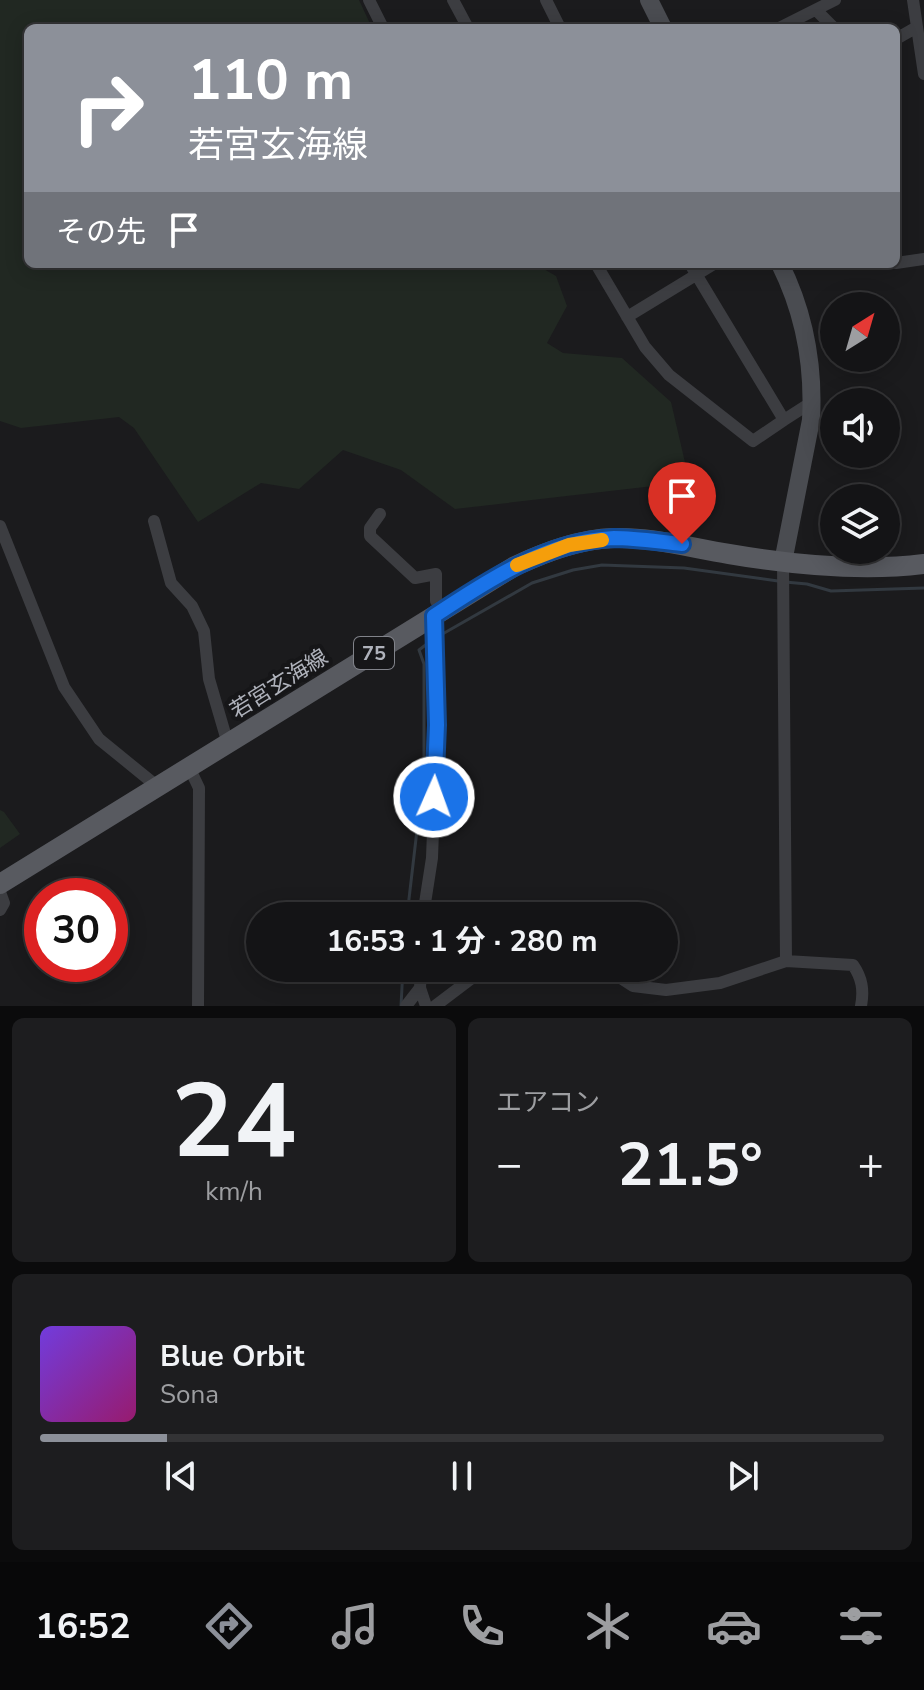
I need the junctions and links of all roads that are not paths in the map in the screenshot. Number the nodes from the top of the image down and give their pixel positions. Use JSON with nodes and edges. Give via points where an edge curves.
{"nodes":[{"id":1,"x":369,"y":0,"type":"edge"},
{"id":2,"x":453,"y":0,"type":"edge"},
{"id":3,"x":546,"y":0,"type":"edge"},
{"id":4,"x":649,"y":0,"type":"edge"},
{"id":5,"x":835,"y":0,"type":"edge"},
{"id":6,"x":913,"y":0,"type":"edge"},
{"id":7,"x":816,"y":10,"type":"junction"},
{"id":8,"x":381,"y":24,"type":"edge"},
{"id":9,"x":466,"y":24,"type":"edge"},
{"id":10,"x":558,"y":24,"type":"edge"},
{"id":11,"x":661,"y":24,"type":"edge"},
{"id":12,"x":787,"y":24,"type":"edge"},
{"id":13,"x":830,"y":24,"type":"edge"},
{"id":14,"x":917,"y":27,"type":"junction"},
{"id":15,"x":900,"y":37,"type":"edge"},
{"id":16,"x":924,"y":74,"type":"edge"},
{"id":17,"x":924,"y":259,"type":"edge"},
{"id":18,"x":900,"y":262,"type":"edge"},
{"id":19,"x":598,"y":268,"type":"edge"},
{"id":20,"x":782,"y":268,"type":"edge"},
{"id":21,"x":694,"y":269,"type":"edge"},
{"id":22,"x":627,"y":317,"type":"junction"},
{"id":23,"x":812,"y":402,"type":"junction"},
{"id":24,"x":784,"y":420,"type":"junction"},
{"id":25,"x":380,"y":514,"type":"dead end"},
{"id":26,"x":154,"y":521,"type":"dead end"},
{"id":27,"x":0,"y":526,"type":"edge"},
{"id":28,"x":783,"y":562,"type":"junction"},
{"id":29,"x":924,"y":564,"type":"edge"},
{"id":30,"x":438,"y":613,"type":"junction"},
{"id":31,"x":228,"y":744,"type":"junction"},
{"id":32,"x":189,"y":767,"type":"junction"},
{"id":33,"x":158,"y":787,"type":"junction"},
{"id":34,"x":0,"y":884,"type":"edge"},
{"id":35,"x":0,"y":892,"type":"edge"},
{"id":36,"x":425,"y":902,"type":"edge"},
{"id":37,"x":0,"y":910,"type":"edge"},
{"id":38,"x":786,"y":961,"type":"junction"},
{"id":39,"x":420,"y":982,"type":"edge"},
{"id":40,"x":467,"y":982,"type":"edge"},
{"id":41,"x":627,"y":982,"type":"edge"},
{"id":42,"x":420,"y":988,"type":"junction"},
{"id":43,"x":198,"y":1006,"type":"edge"},
{"id":44,"x":406,"y":1006,"type":"edge"},
{"id":45,"x":426,"y":1006,"type":"edge"},
{"id":46,"x":435,"y":1006,"type":"edge"},
{"id":47,"x":861,"y":1006,"type":"edge"}],
"edges":[{"from":1,"to":8,"type":"street"},
{"from":2,"to":9,"type":"street"},
{"from":3,"to":10,"type":"street"},
{"from":4,"to":11,"type":"street"},
{"from":5,"to":7,"type":"street"},
{"from":6,"to":14,"type":"street"},
{"from":7,"to":12,"type":"street"},
{"from":7,"to":13,"type":"street"},
{"from":14,"to":15,"type":"street"},
{"from":14,"to":16,"type":"street"},
{"from":17,"to":18,"type":"street"},
{"from":19,"to":22,"type":"street"},
{"from":20,"to":23,"type":"street","via":[[806,333]]},
{"from":21,"to":22,"type":"street"},
{"from":21,"to":24,"type":"street"},
{"from":22,"to":24,"type":"street","via":[[669,375],[753,441]]},
{"from":23,"to":24,"type":"street"},
{"from":23,"to":28,"type":"street"},
{"from":25,"to":30,"type":"street","via":[[370,536],[415,578],[436,574]]},
{"from":26,"to":31,"type":"street","via":[[171,583],[192,606],[204,631],[209,679]]},
{"from":27,"to":33,"type":"street","via":[[64,687],[99,739]]},
{"from":28,"to":29,"type":"main road","name":"若宮玄海線","number":"75","via":[[866,568]]},
{"from":28,"to":30,"type":"main road","name":"若宮玄海線","number":"75","via":[[638,539],[587,542],[515,566]]},
{"from":28,"to":38,"type":"street"},
{"from":30,"to":31,"type":"main road","name":"若宮玄海線","number":"75"},
{"from":30,"to":36,"type":"street","via":[[433,843]]},
{"from":31,"to":32,"type":"main road","name":"若宮玄海線","number":"75"},
{"from":32,"to":33,"type":"main road","name":"若宮玄海線","number":"75"},
{"from":32,"to":43,"type":"street","via":[[199,788]]},
{"from":33,"to":34,"type":"main road","name":"若宮玄海線","number":"75"},
{"from":35,"to":37,"type":"street"},
{"from":38,"to":41,"type":"street","via":[[720,983],[666,990]]},
{"from":38,"to":47,"type":"street","via":[[853,965],[862,986]]},
{"from":39,"to":42,"type":"street"},
{"from":40,"to":46,"type":"street"},
{"from":42,"to":44,"type":"street"},
{"from":42,"to":45,"type":"street"}]}
